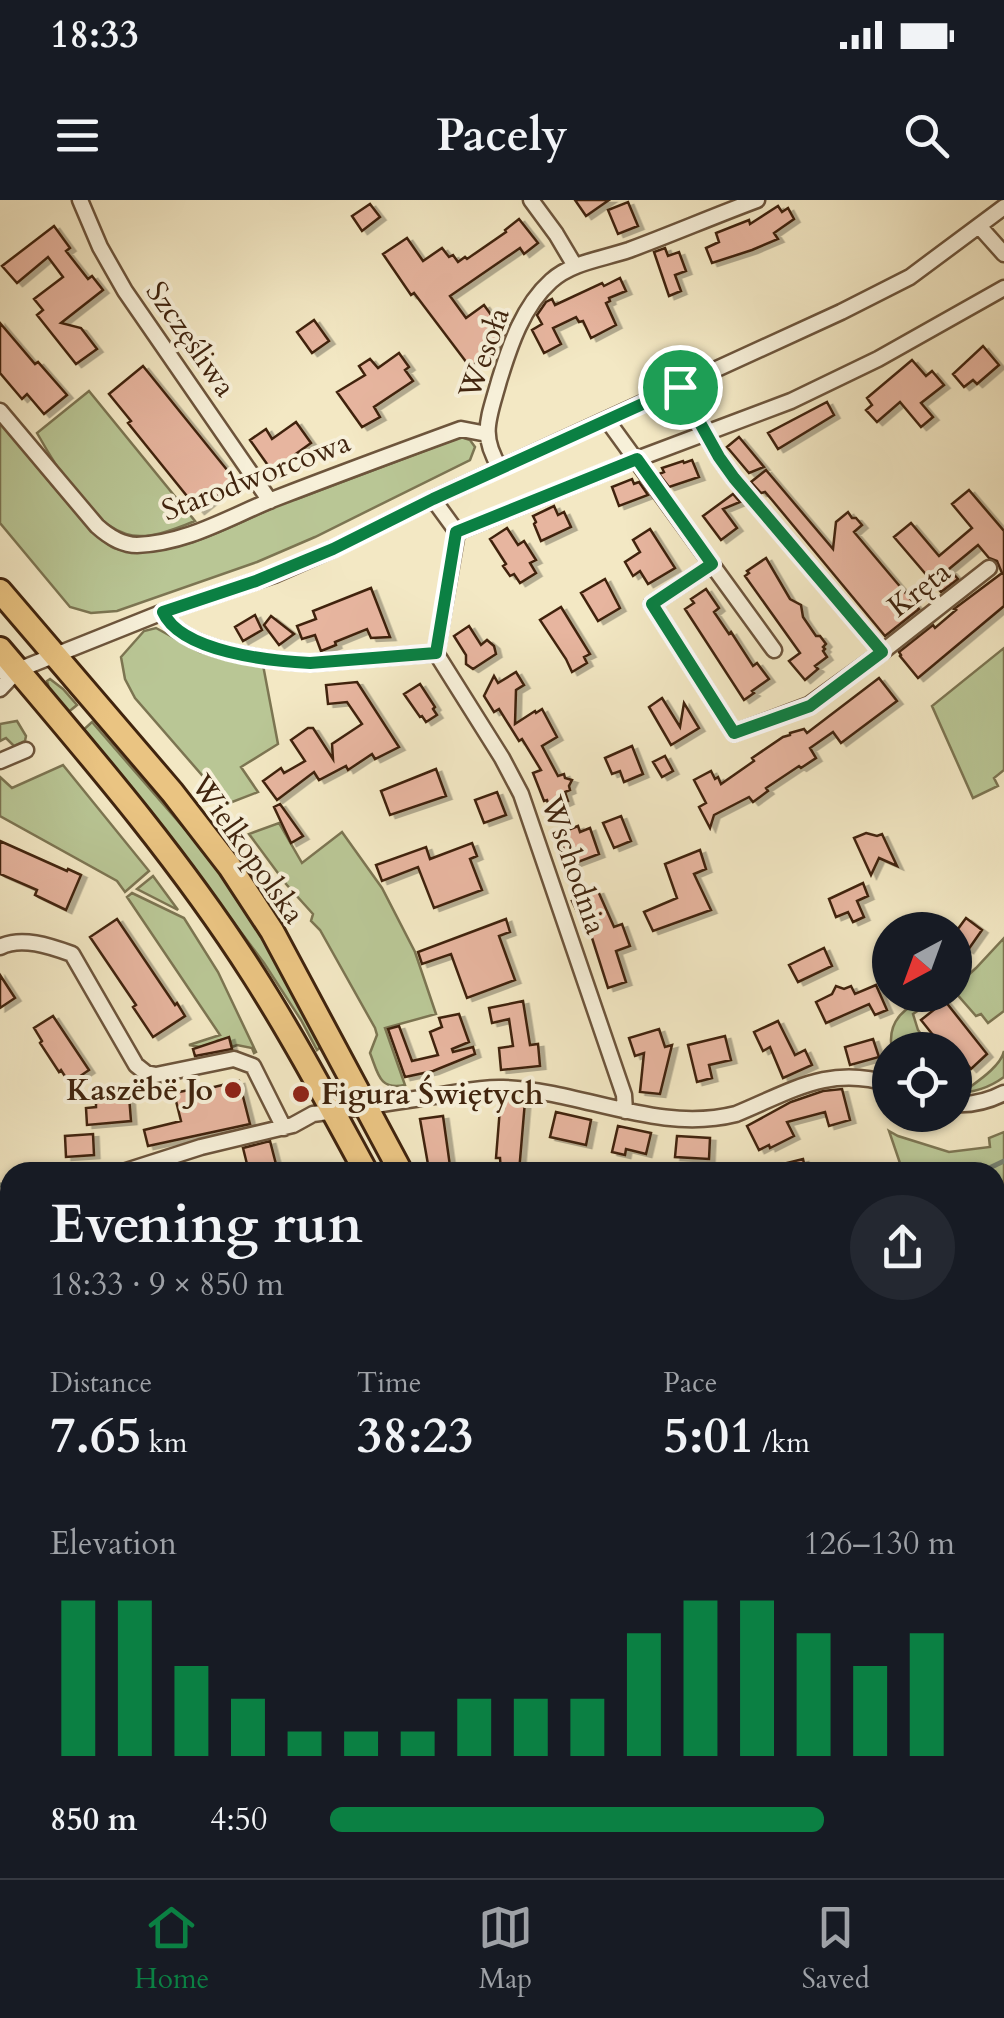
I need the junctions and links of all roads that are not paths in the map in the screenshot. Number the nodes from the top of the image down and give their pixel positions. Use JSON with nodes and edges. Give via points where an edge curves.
{"nodes":[{"id":1,"x":80,"y":200,"type":"edge"},
{"id":2,"x":531,"y":200,"type":"edge"},
{"id":3,"x":757,"y":200,"type":"edge"},
{"id":4,"x":1004,"y":207,"type":"edge"},
{"id":5,"x":979,"y":226,"type":"junction"},
{"id":6,"x":1004,"y":254,"type":"edge"},
{"id":7,"x":575,"y":266,"type":"junction"},
{"id":8,"x":1004,"y":288,"type":"edge"},
{"id":9,"x":680,"y":387,"type":"junction"},
{"id":10,"x":0,"y":411,"type":"edge"},
{"id":11,"x":607,"y":420,"type":"junction"},
{"id":12,"x":706,"y":432,"type":"junction"},
{"id":13,"x":487,"y":434,"type":"junction"},
{"id":14,"x":637,"y":459,"type":"junction"},
{"id":15,"x":500,"y":468,"type":"junction"},
{"id":16,"x":433,"y":499,"type":"junction"},
{"id":17,"x":270,"y":501,"type":"junction"},
{"id":18,"x":456,"y":532,"type":"junction"},
{"id":19,"x":712,"y":564,"type":"junction"},
{"id":20,"x":989,"y":568,"type":"dead end"},
{"id":21,"x":0,"y":591,"type":"edge"},
{"id":22,"x":163,"y":612,"type":"junction"},
{"id":23,"x":0,"y":649,"type":"edge"},
{"id":24,"x":774,"y":650,"type":"dead end"},
{"id":25,"x":882,"y":652,"type":"junction"},
{"id":26,"x":436,"y":653,"type":"junction"},
{"id":27,"x":54,"y":656,"type":"junction"},
{"id":28,"x":9,"y":671,"type":"edge"},
{"id":29,"x":0,"y":689,"type":"edge"},
{"id":30,"x":26,"y":750,"type":"dead end"},
{"id":31,"x":0,"y":761,"type":"edge"},
{"id":32,"x":0,"y":947,"type":"edge"},
{"id":33,"x":872,"y":1080,"type":"edge"},
{"id":34,"x":1004,"y":1093,"type":"edge"},
{"id":35,"x":972,"y":1104,"type":"edge"},
{"id":36,"x":366,"y":1106,"type":"junction"},
{"id":37,"x":625,"y":1111,"type":"junction"},
{"id":38,"x":332,"y":1112,"type":"junction"},
{"id":39,"x":284,"y":1128,"type":"junction"},
{"id":40,"x":152,"y":1162,"type":"edge"},
{"id":41,"x":360,"y":1162,"type":"edge"},
{"id":42,"x":396,"y":1162,"type":"edge"}],
"edges":[{"from":1,"to":17,"type":"street","name":"Szczęśliwa","via":[[124,291]]},
{"from":2,"to":7,"type":"street"},
{"from":3,"to":7,"type":"street","name":"Wesoła"},
{"from":4,"to":5,"type":"street"},
{"from":5,"to":6,"type":"street"},
{"from":5,"to":9,"type":"street","via":[[891,287]]},
{"from":7,"to":13,"type":"street","name":"Wesoła","via":[[528,308],[506,358]]},
{"from":8,"to":12,"type":"street","via":[[878,359]]},
{"from":9,"to":11,"type":"street"},
{"from":9,"to":12,"type":"street","name":"Kręta"},
{"from":10,"to":17,"type":"street","name":"Starodworcowa","via":[[97,526],[127,544],[178,539]]},
{"from":11,"to":14,"type":"street"},
{"from":11,"to":15,"type":"street"},
{"from":12,"to":14,"type":"street"},
{"from":12,"to":25,"type":"street","name":"Kręta","via":[[734,478]]},
{"from":13,"to":15,"type":"street"},
{"from":13,"to":17,"type":"street","name":"Starodworcowa","via":[[461,430]]},
{"from":14,"to":18,"type":"street"},
{"from":14,"to":19,"type":"street"},
{"from":15,"to":16,"type":"street"},
{"from":16,"to":18,"type":"street"},
{"from":16,"to":22,"type":"street","via":[[274,574]]},
{"from":18,"to":26,"type":"street"},
{"from":19,"to":24,"type":"street"},
{"from":19,"to":25,"type":"street","name":"Kręta","via":[[652,604],[734,733],[810,706]]},
{"from":20,"to":25,"type":"street","name":"Kręta"},
{"from":21,"to":27,"type":"main road","name":"Wielkopolska"},
{"from":22,"to":26,"type":"street","via":[[194,640],[292,662]]},
{"from":22,"to":27,"type":"street"},
{"from":23,"to":28,"type":"main road"},
{"from":26,"to":37,"type":"street","name":"Wschodnia","via":[[521,794]]},
{"from":27,"to":28,"type":"street"},
{"from":27,"to":36,"type":"main road","name":"Wielkopolska","via":[[230,867]]},
{"from":28,"to":29,"type":"street"},
{"from":28,"to":38,"type":"main road","via":[[143,819],[253,974]]},
{"from":30,"to":31,"type":"street"},
{"from":32,"to":39,"type":"street","via":[[22,941],[72,954],[146,1073],[234,1059],[253,1066]]},
{"from":33,"to":37,"type":"street","via":[[822,1078],[706,1120]]},
{"from":34,"to":35,"type":"street"},
{"from":36,"to":37,"type":"street","via":[[503,1088]]},
{"from":36,"to":38,"type":"street"},
{"from":36,"to":42,"type":"main road","name":"Wielkopolska"},
{"from":38,"to":39,"type":"street"},
{"from":38,"to":41,"type":"main road"},
{"from":39,"to":40,"type":"street"}]}
